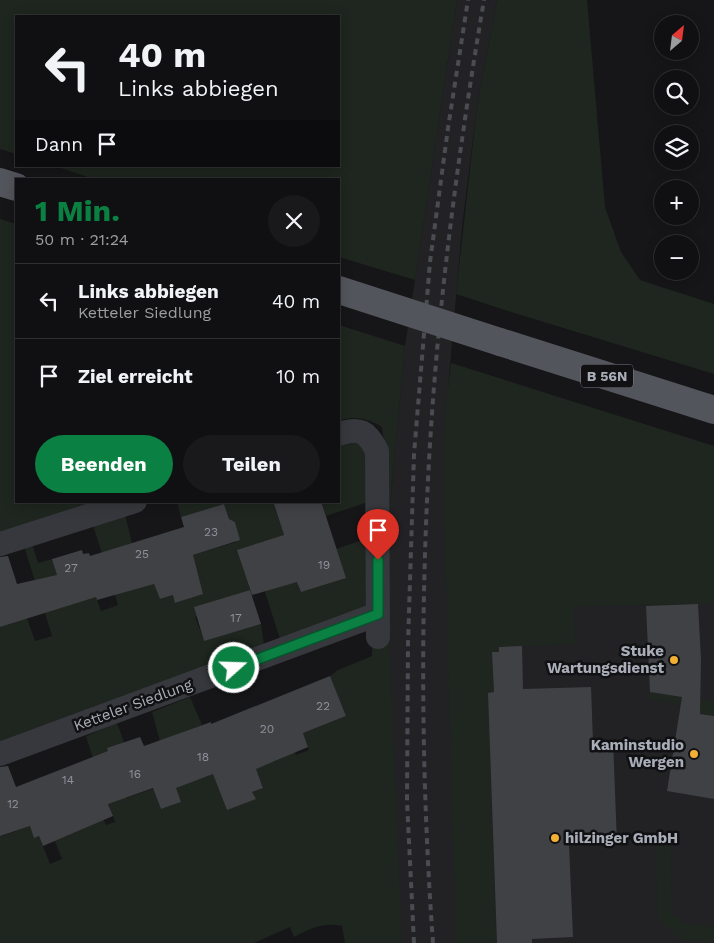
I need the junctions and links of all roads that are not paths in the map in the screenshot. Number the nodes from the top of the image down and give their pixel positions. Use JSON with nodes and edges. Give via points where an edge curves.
{"nodes":[{"id":1,"x":0,"y":182,"type":"edge"},
{"id":2,"x":15,"y":187,"type":"edge"},
{"id":3,"x":340,"y":290,"type":"edge"},
{"id":4,"x":714,"y":410,"type":"edge"},
{"id":5,"x":340,"y":434,"type":"edge"},
{"id":6,"x":129,"y":503,"type":"edge"},
{"id":7,"x":0,"y":544,"type":"edge"},
{"id":8,"x":0,"y":754,"type":"edge"}],
"edges":[{"from":1,"to":2,"type":"main road"},
{"from":3,"to":4,"type":"main road","number":"B 56N","bridge":true},
{"from":5,"to":8,"type":"street","name":"Ketteler Siedlung","via":[[356,430],[363,432],[377,451],[378,626]]},
{"from":6,"to":7,"type":"street"}]}
